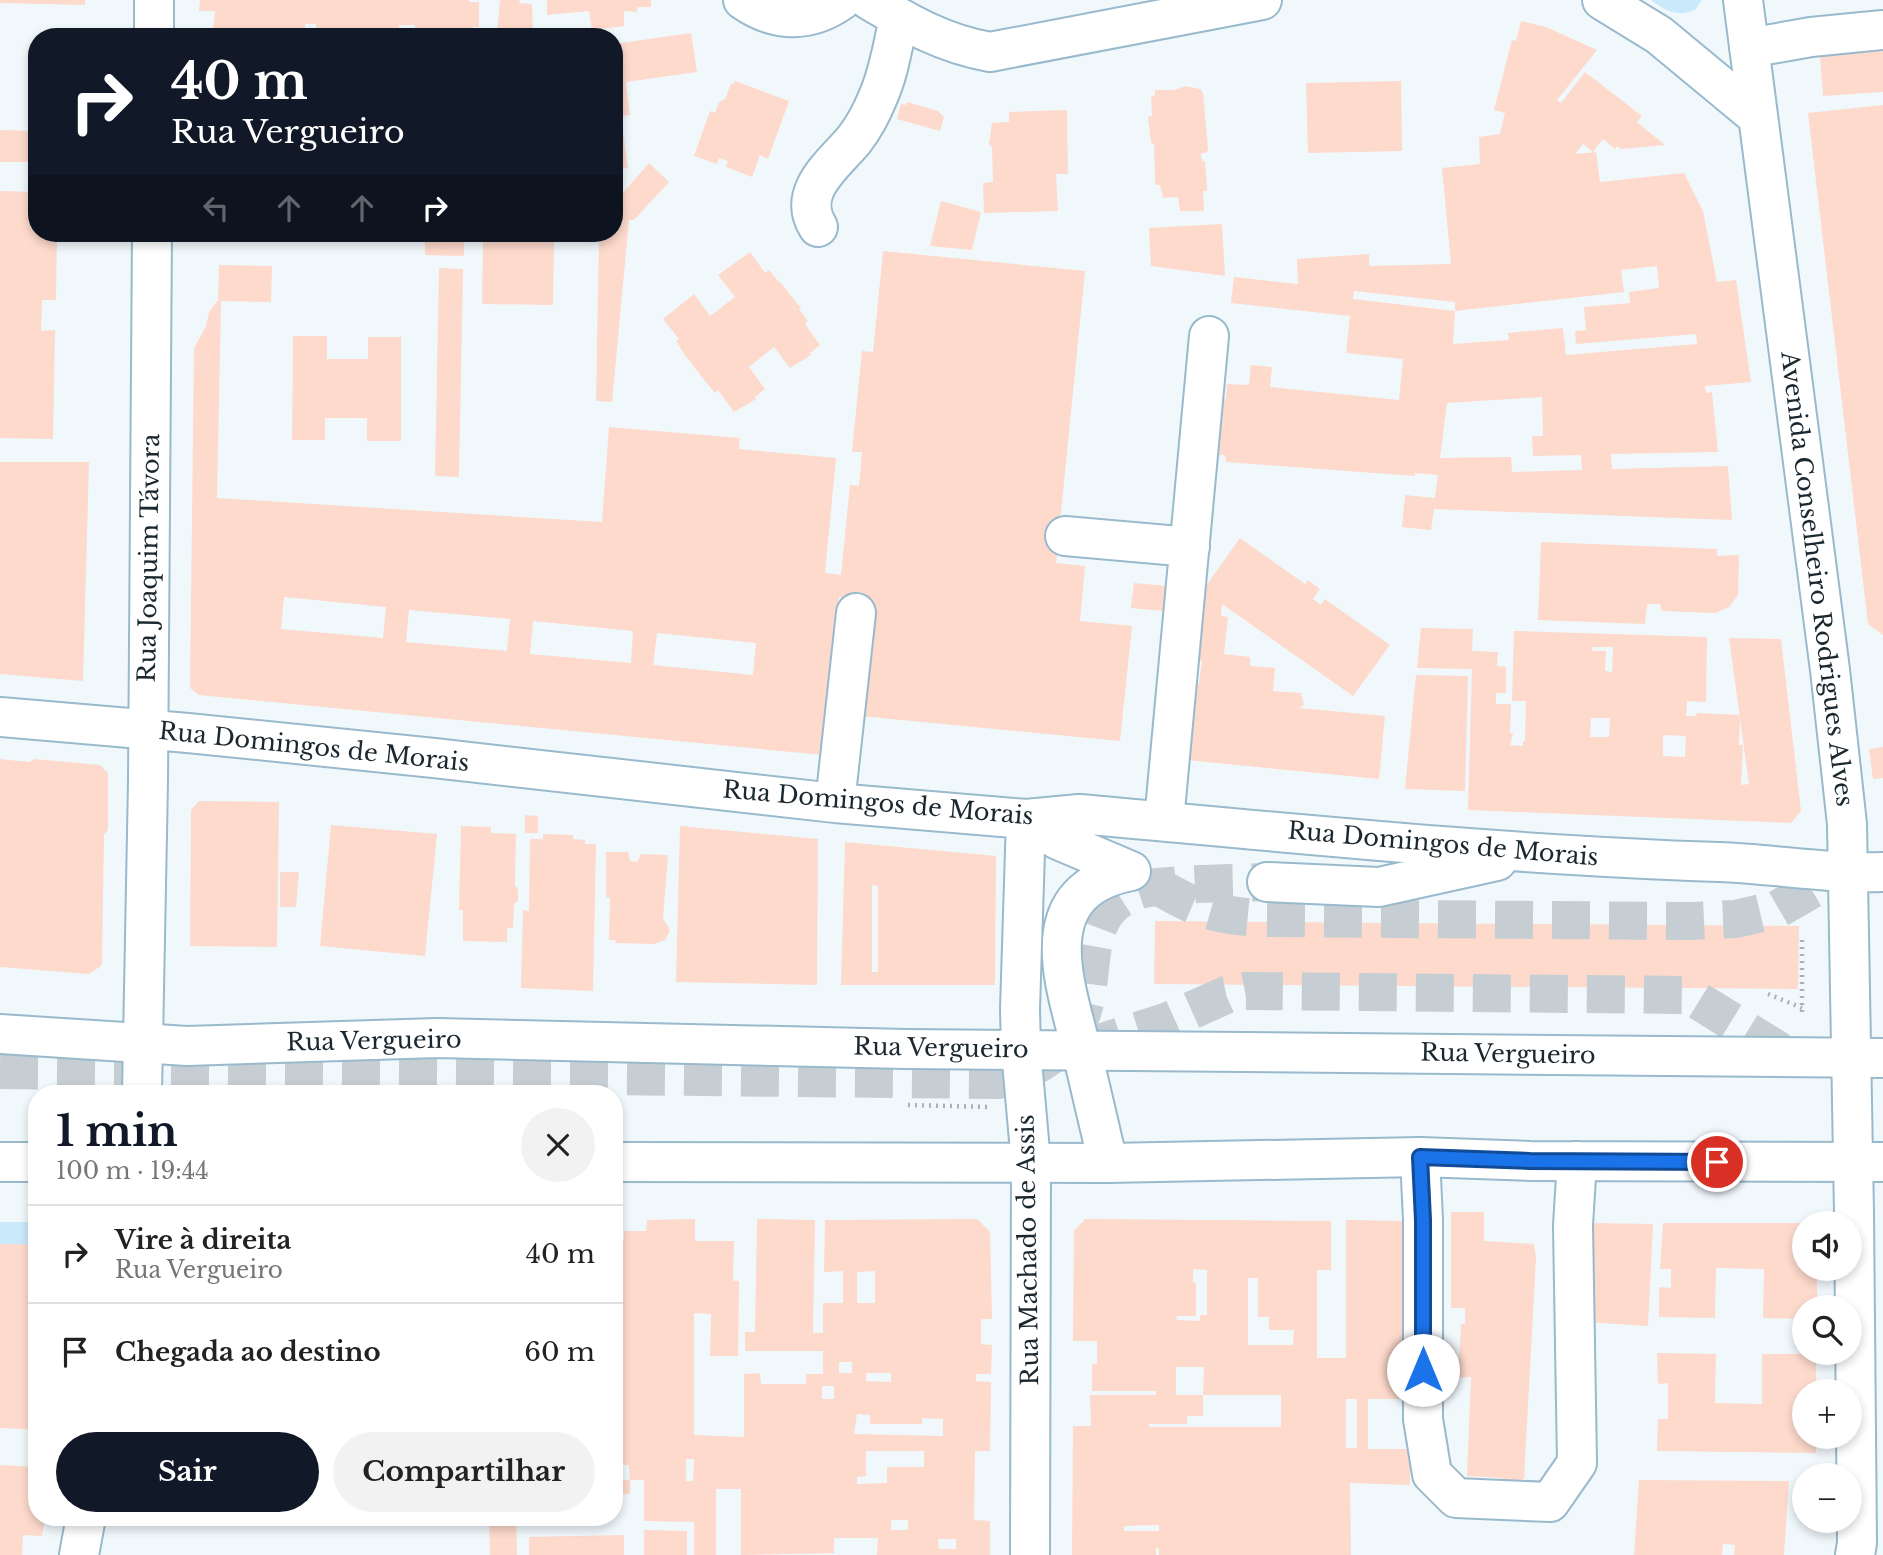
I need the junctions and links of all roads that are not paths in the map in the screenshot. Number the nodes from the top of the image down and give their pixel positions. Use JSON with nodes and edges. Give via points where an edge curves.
{"nodes":[{"id":1,"x":154,"y":0,"type":"edge"},
{"id":2,"x":743,"y":0,"type":"edge"},
{"id":3,"x":842,"y":0,"type":"edge"},
{"id":4,"x":1262,"y":0,"type":"edge"},
{"id":5,"x":1602,"y":0,"type":"edge"},
{"id":6,"x":1743,"y":0,"type":"edge"},
{"id":7,"x":884,"y":9,"type":"edge"},
{"id":8,"x":154,"y":28,"type":"edge"},
{"id":9,"x":1883,"y":30,"type":"edge"},
{"id":10,"x":1749,"y":48,"type":"junction"},
{"id":11,"x":1758,"y":117,"type":"junction"},
{"id":12,"x":818,"y":227,"type":"dead end"},
{"id":13,"x":152,"y":242,"type":"edge"},
{"id":14,"x":1209,"y":336,"type":"dead end"},
{"id":15,"x":1065,"y":536,"type":"dead end"},
{"id":16,"x":1190,"y":547,"type":"junction"},
{"id":17,"x":856,"y":613,"type":"dead end"},
{"id":18,"x":0,"y":717,"type":"edge"},
{"id":19,"x":147,"y":730,"type":"junction"},
{"id":20,"x":835,"y":803,"type":"junction"},
{"id":21,"x":1027,"y":819,"type":"junction"},
{"id":22,"x":1164,"y":821,"type":"junction"},
{"id":23,"x":1533,"y":853,"type":"junction"},
{"id":24,"x":1866,"y":872,"type":"edge"},
{"id":25,"x":1267,"y":882,"type":"tunnel mouth"},
{"id":26,"x":0,"y":1034,"type":"edge"},
{"id":27,"x":144,"y":1044,"type":"junction"},
{"id":28,"x":1081,"y":1049,"type":"junction"},
{"id":29,"x":1021,"y":1050,"type":"junction"},
{"id":30,"x":1867,"y":1057,"type":"edge"},
{"id":31,"x":142,"y":1085,"type":"edge"},
{"id":32,"x":1420,"y":1157,"type":"junction"},
{"id":33,"x":1577,"y":1161,"type":"junction"},
{"id":34,"x":1868,"y":1161,"type":"edge"},
{"id":35,"x":0,"y":1162,"type":"edge"},
{"id":36,"x":28,"y":1162,"type":"edge"},
{"id":37,"x":623,"y":1162,"type":"edge"},
{"id":38,"x":1031,"y":1163,"type":"junction"},
{"id":39,"x":1108,"y":1163,"type":"junction"},
{"id":40,"x":84,"y":1526,"type":"edge"},
{"id":41,"x":79,"y":1555,"type":"edge"},
{"id":42,"x":1030,"y":1555,"type":"edge"},
{"id":43,"x":1855,"y":1555,"type":"edge"}],
"edges":[{"from":1,"to":8,"type":"street"},
{"from":2,"to":3,"type":"street","via":[[784,18],[827,11]]},
{"from":4,"to":7,"type":"street","via":[[990,51],[960,47]]},
{"from":5,"to":11,"type":"street","via":[[1659,34]]},
{"from":6,"to":10,"type":"street","name":"Avenida Conselheiro Rodrigues Alves"},
{"from":7,"to":12,"type":"street","via":[[880,94],[854,140],[826,168],[810,202]]},
{"from":9,"to":10,"type":"street"},
{"from":10,"to":11,"type":"street","name":"Avenida Conselheiro Rodrigues Alves"},
{"from":11,"to":24,"type":"street","name":"Avenida Conselheiro Rodrigues Alves","via":[[1847,824]]},
{"from":13,"to":19,"type":"street","name":"Rua Joaquim Távora"},
{"from":14,"to":16,"type":"street"},
{"from":15,"to":16,"type":"street"},
{"from":16,"to":22,"type":"street"},
{"from":17,"to":20,"type":"street"},
{"from":18,"to":19,"type":"street","name":"Rua Domingos de Morais"},
{"from":19,"to":20,"type":"street","name":"Rua Domingos de Morais"},
{"from":19,"to":27,"type":"street","name":"Rua Joaquim Távora"},
{"from":20,"to":21,"type":"street","name":"Rua Domingos de Morais"},
{"from":21,"to":22,"type":"street","name":"Rua Domingos de Morais","via":[[1079,814]]},
{"from":21,"to":28,"type":"street","via":[[1058,840],[1131,872],[1108,876],[1087,888],[1070,911],[1062,936],[1063,974]]},
{"from":21,"to":29,"type":"street","name":"Rua Machado de Assis"},
{"from":22,"to":23,"type":"street","name":"Rua Domingos de Morais"},
{"from":23,"to":24,"type":"street","name":"Rua Domingos de Morais"},
{"from":23,"to":25,"type":"street","via":[[1379,887]]},
{"from":24,"to":30,"type":"street","name":"Avenida Conselheiro Rodrigues Alves"},
{"from":26,"to":27,"type":"street","name":"Rua Vergueiro"},
{"from":27,"to":29,"type":"street","name":"Rua Vergueiro","via":[[437,1038]]},
{"from":27,"to":31,"type":"street","name":"Rua Joaquim Távora"},
{"from":28,"to":29,"type":"street","name":"Rua Vergueiro"},
{"from":28,"to":30,"type":"street","name":"Rua Vergueiro"},
{"from":28,"to":39,"type":"street"},
{"from":29,"to":38,"type":"street","name":"Rua Machado de Assis"},
{"from":30,"to":34,"type":"street","name":"Avenida Conselheiro Rodrigues Alves"},
{"from":32,"to":33,"type":"street"},
{"from":32,"to":33,"type":"street","via":[[1423,1419],[1432,1474],[1456,1498],[1550,1502],[1577,1463],[1573,1225]]},
{"from":32,"to":39,"type":"street"},
{"from":33,"to":34,"type":"street"},
{"from":34,"to":43,"type":"street","name":"Avenida Conselheiro Rodrigues Alves"},
{"from":35,"to":36,"type":"street"},
{"from":37,"to":38,"type":"street"},
{"from":38,"to":39,"type":"street"},
{"from":38,"to":42,"type":"street","name":"Rua Machado de Assis"},
{"from":40,"to":41,"type":"street"}]}
